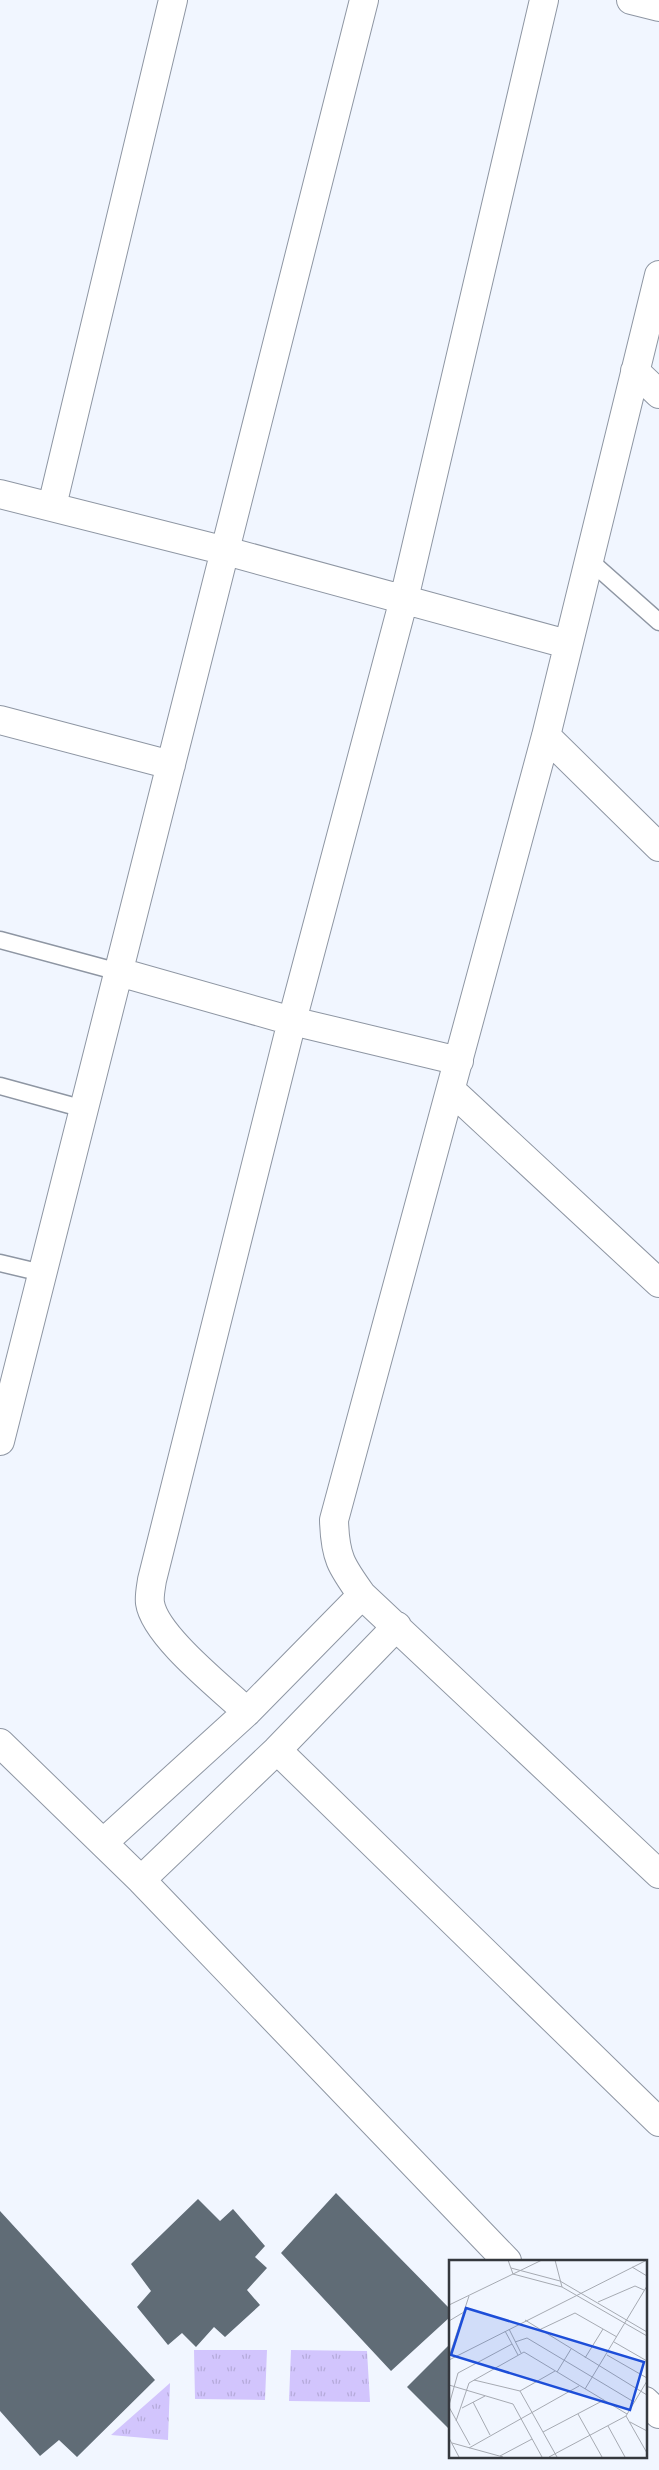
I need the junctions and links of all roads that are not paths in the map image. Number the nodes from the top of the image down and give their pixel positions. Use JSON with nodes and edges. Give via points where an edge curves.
{"nodes":[{"id":1,"x":173,"y":0,"type":"edge"},
{"id":2,"x":364,"y":0,"type":"edge"},
{"id":3,"x":544,"y":0,"type":"edge"},
{"id":4,"x":631,"y":0,"type":"edge"},
{"id":5,"x":659,"y":7,"type":"edge"},
{"id":6,"x":659,"y":274,"type":"edge"},
{"id":7,"x":635,"y":371,"type":"junction"},
{"id":8,"x":659,"y":394,"type":"edge"},
{"id":9,"x":0,"y":494,"type":"edge"},
{"id":10,"x":52,"y":506,"type":"junction"},
{"id":11,"x":226,"y":551,"type":"junction"},
{"id":12,"x":588,"y":559,"type":"junction"},
{"id":13,"x":404,"y":598,"type":"junction"},
{"id":14,"x":659,"y":622,"type":"edge"},
{"id":15,"x":567,"y":644,"type":"junction"},
{"id":16,"x":0,"y":720,"type":"edge"},
{"id":17,"x":546,"y":736,"type":"junction"},
{"id":18,"x":171,"y":765,"type":"junction"},
{"id":19,"x":659,"y":846,"type":"edge"},
{"id":20,"x":0,"y":940,"type":"edge"},
{"id":21,"x":119,"y":972,"type":"junction"},
{"id":22,"x":292,"y":1021,"type":"junction"},
{"id":23,"x":459,"y":1061,"type":"junction"},
{"id":24,"x":0,"y":1086,"type":"edge"},
{"id":25,"x":452,"y":1091,"type":"junction"},
{"id":26,"x":84,"y":1109,"type":"junction"},
{"id":27,"x":0,"y":1263,"type":"edge"},
{"id":28,"x":42,"y":1273,"type":"junction"},
{"id":29,"x":659,"y":1283,"type":"edge"},
{"id":30,"x":0,"y":1441,"type":"edge"},
{"id":31,"x":362,"y":1595,"type":"junction"},
{"id":32,"x":397,"y":1626,"type":"junction"},
{"id":33,"x":247,"y":1712,"type":"junction"},
{"id":34,"x":0,"y":1743,"type":"edge"},
{"id":35,"x":277,"y":1750,"type":"junction"},
{"id":36,"x":104,"y":1842,"type":"junction"},
{"id":37,"x":659,"y":1874,"type":"edge"},
{"id":38,"x":141,"y":1880,"type":"junction"},
{"id":39,"x":659,"y":2122,"type":"edge"},
{"id":40,"x":507,"y":2260,"type":"edge"},
{"id":41,"x":646,"y":2402,"type":"edge"},
{"id":42,"x":659,"y":2414,"type":"edge"}],
"edges":[{"from":1,"to":10,"type":"street"},
{"from":2,"to":11,"type":"street"},
{"from":3,"to":13,"type":"street"},
{"from":4,"to":5,"type":"street"},
{"from":6,"to":7,"type":"street"},
{"from":7,"to":8,"type":"street"},
{"from":7,"to":12,"type":"street"},
{"from":9,"to":10,"type":"street"},
{"from":10,"to":11,"type":"street"},
{"from":11,"to":13,"type":"street"},
{"from":11,"to":18,"type":"street"},
{"from":12,"to":14,"type":"lane"},
{"from":12,"to":15,"type":"street"},
{"from":13,"to":15,"type":"street"},
{"from":13,"to":22,"type":"street"},
{"from":15,"to":17,"type":"street"},
{"from":16,"to":18,"type":"street"},
{"from":17,"to":19,"type":"street"},
{"from":17,"to":23,"type":"street"},
{"from":18,"to":21,"type":"street"},
{"from":20,"to":21,"type":"lane"},
{"from":21,"to":22,"type":"street"},
{"from":21,"to":26,"type":"street"},
{"from":22,"to":23,"type":"street"},
{"from":22,"to":33,"type":"street","via":[[154,1570],[150,1603],[157,1622],[169,1638]]},
{"from":23,"to":25,"type":"street"},
{"from":24,"to":26,"type":"lane"},
{"from":25,"to":29,"type":"street"},
{"from":25,"to":31,"type":"street","via":[[334,1520],[334,1545],[341,1565]]},
{"from":26,"to":28,"type":"street"},
{"from":27,"to":28,"type":"lane"},
{"from":28,"to":30,"type":"street"},
{"from":31,"to":32,"type":"street"},
{"from":31,"to":33,"type":"street"},
{"from":32,"to":35,"type":"street"},
{"from":32,"to":37,"type":"street"},
{"from":33,"to":36,"type":"street"},
{"from":34,"to":36,"type":"street"},
{"from":35,"to":38,"type":"street"},
{"from":35,"to":39,"type":"street"},
{"from":36,"to":38,"type":"street"},
{"from":38,"to":40,"type":"street"},
{"from":41,"to":42,"type":"street"}]}
